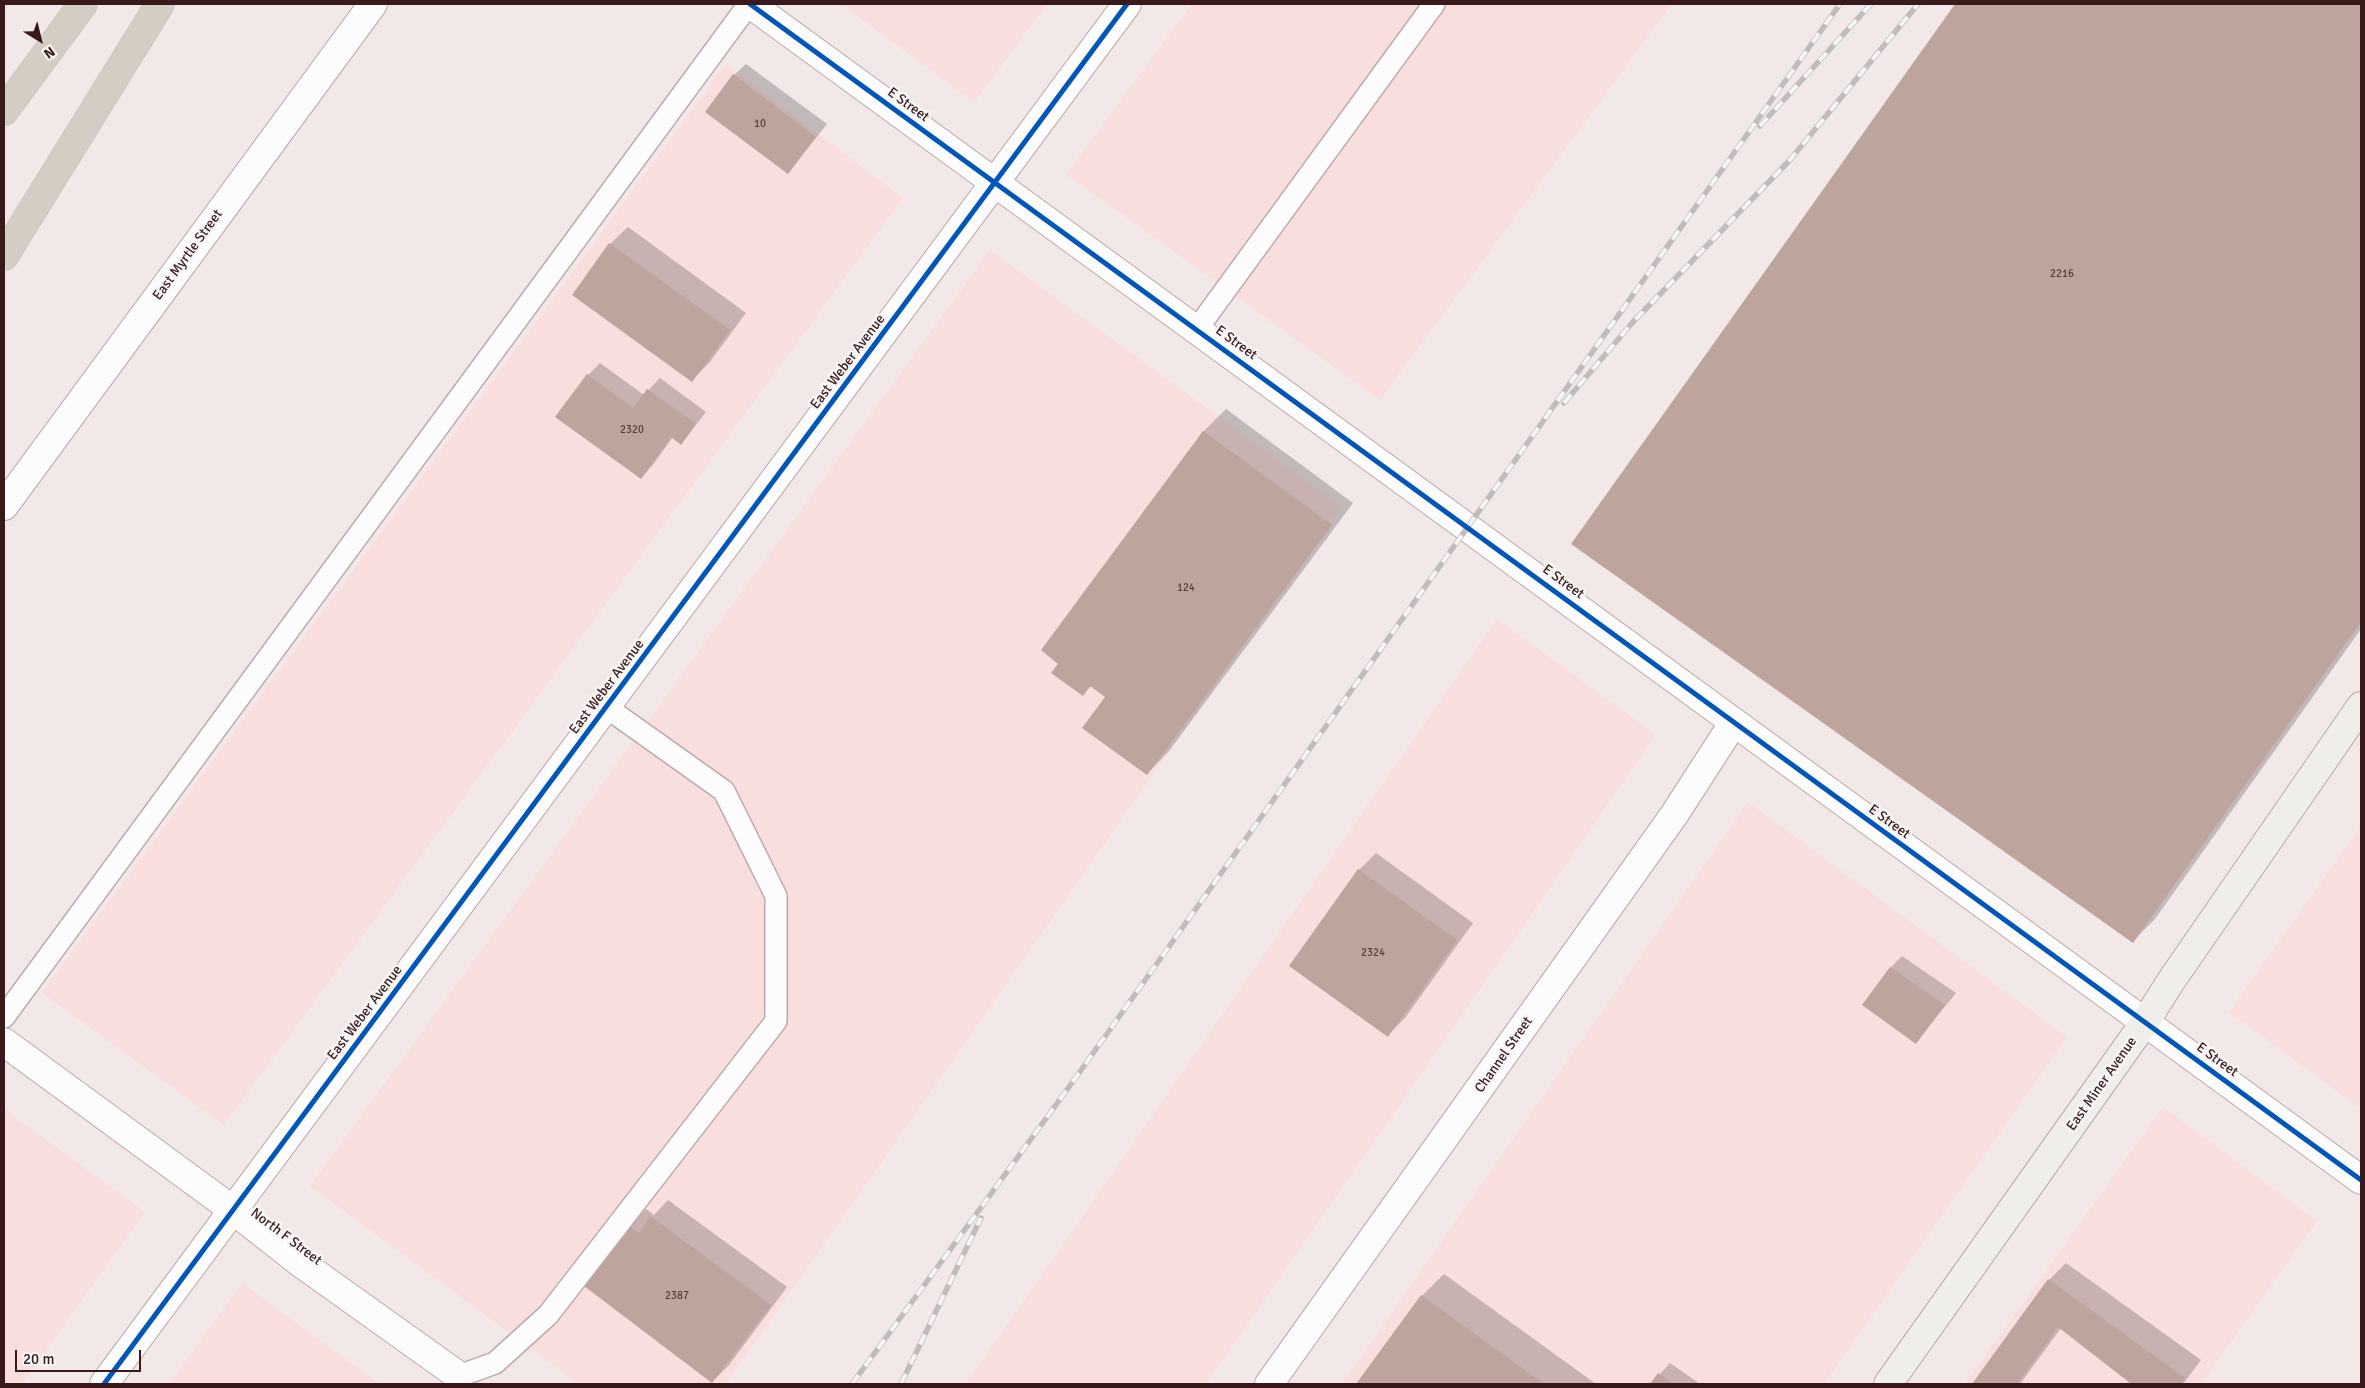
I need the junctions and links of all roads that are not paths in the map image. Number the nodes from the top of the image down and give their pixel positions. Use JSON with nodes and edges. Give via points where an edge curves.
{"nodes":[{"id":1,"x":84,"y":4,"type":"edge"},
{"id":2,"x":160,"y":4,"type":"edge"},
{"id":3,"x":373,"y":4,"type":"edge"},
{"id":4,"x":750,"y":4,"type":"edge"},
{"id":5,"x":1127,"y":4,"type":"edge"},
{"id":6,"x":1434,"y":4,"type":"edge"},
{"id":7,"x":4,"y":111,"type":"edge"},
{"id":8,"x":995,"y":182,"type":"junction"},
{"id":9,"x":4,"y":256,"type":"edge"},
{"id":10,"x":1197,"y":329,"type":"junction"},
{"id":11,"x":4,"y":506,"type":"edge"},
{"id":12,"x":2361,"y":706,"type":"edge"},
{"id":13,"x":606,"y":707,"type":"junction"},
{"id":14,"x":1734,"y":722,"type":"junction"},
{"id":15,"x":4,"y":1017,"type":"edge"},
{"id":16,"x":2146,"y":1022,"type":"junction"},
{"id":17,"x":4,"y":1042,"type":"edge"},
{"id":18,"x":2361,"y":1180,"type":"edge"},
{"id":19,"x":233,"y":1210,"type":"junction"},
{"id":20,"x":459,"y":1376,"type":"joint"},
{"id":21,"x":104,"y":1384,"type":"edge"},
{"id":22,"x":1269,"y":1384,"type":"edge"},
{"id":23,"x":1888,"y":1384,"type":"edge"}],
"edges":[{"from":1,"to":7,"type":"highway"},
{"from":2,"to":9,"type":"highway"},
{"from":3,"to":11,"type":"street","name":"East Myrtle Street"},
{"from":4,"to":8,"type":"street","name":"E Street"},
{"from":4,"to":15,"type":"lane"},
{"from":5,"to":8,"type":"street","name":"East Weber Avenue"},
{"from":6,"to":10,"type":"lane"},
{"from":8,"to":10,"type":"street","name":"E Street"},
{"from":8,"to":13,"type":"street","name":"East Weber Avenue"},
{"from":10,"to":14,"type":"street","name":"E Street"},
{"from":12,"to":16,"type":"street","name":"East Miner Avenue"},
{"from":13,"to":19,"type":"street","name":"East Weber Avenue"},
{"from":13,"to":20,"type":"lane","via":[[724,791],[776,896],[776,1021],[548,1315],[495,1363]]},
{"from":14,"to":16,"type":"street","name":"E Street"},
{"from":14,"to":22,"type":"street","name":"Channel Street","via":[[1674,815]]},
{"from":16,"to":18,"type":"street","name":"E Street"},
{"from":16,"to":23,"type":"street","name":"East Miner Avenue"},
{"from":17,"to":19,"type":"street","name":"North F Street"},
{"from":19,"to":20,"type":"street","name":"North F Street","via":[[298,1261]]},
{"from":19,"to":21,"type":"street","name":"East Weber Avenue"}]}
